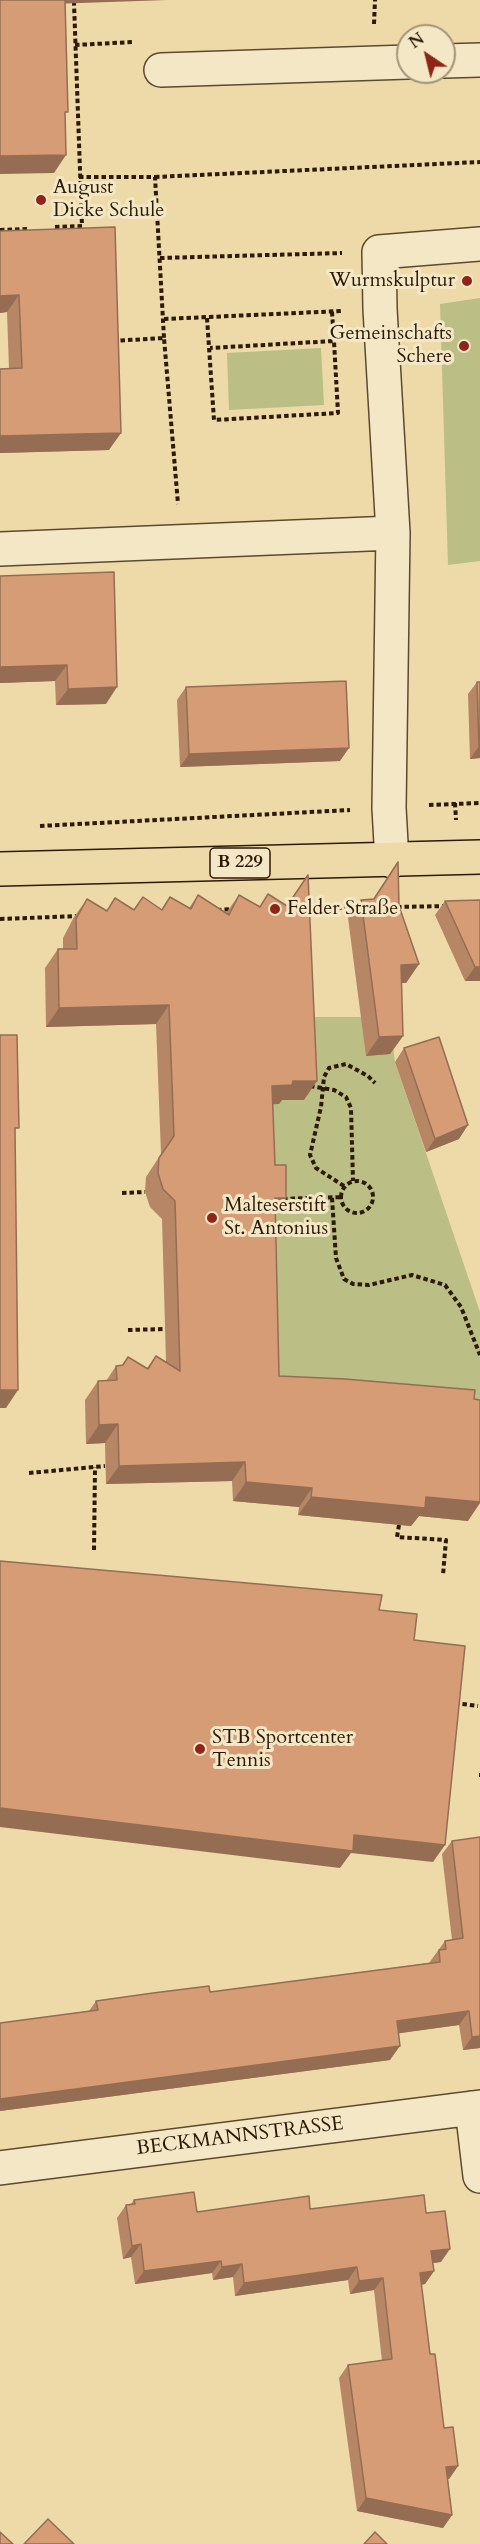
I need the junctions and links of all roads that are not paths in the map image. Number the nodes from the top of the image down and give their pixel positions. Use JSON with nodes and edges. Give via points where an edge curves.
{"nodes":[{"id":1,"x":480,"y":60,"type":"edge"},
{"id":2,"x":456,"y":61,"type":"edge"},
{"id":3,"x":396,"y":62,"type":"edge"},
{"id":4,"x":161,"y":70,"type":"dead end"},
{"id":5,"x":480,"y":244,"type":"edge"},
{"id":6,"x":393,"y":533,"type":"junction"},
{"id":7,"x":0,"y":549,"type":"edge"},
{"id":8,"x":480,"y":857,"type":"edge"},
{"id":9,"x":392,"y":861,"type":"junction"},
{"id":10,"x":0,"y":869,"type":"edge"},
{"id":11,"x":476,"y":2107,"type":"edge"},
{"id":12,"x":0,"y":2168,"type":"edge"},
{"id":13,"x":480,"y":2176,"type":"edge"}],
"edges":[{"from":1,"to":2,"type":"street"},
{"from":3,"to":4,"type":"street"},
{"from":5,"to":6,"type":"street","via":[[379,252]]},
{"from":6,"to":7,"type":"street"},
{"from":6,"to":9,"type":"street","via":[[389,808]]},
{"from":8,"to":9,"type":"main road","number":"B 229"},
{"from":9,"to":10,"type":"main road","number":"B 229"},
{"from":11,"to":12,"type":"street","name":"BECKMANNSTRASSE"},
{"from":11,"to":13,"type":"street"}]}
